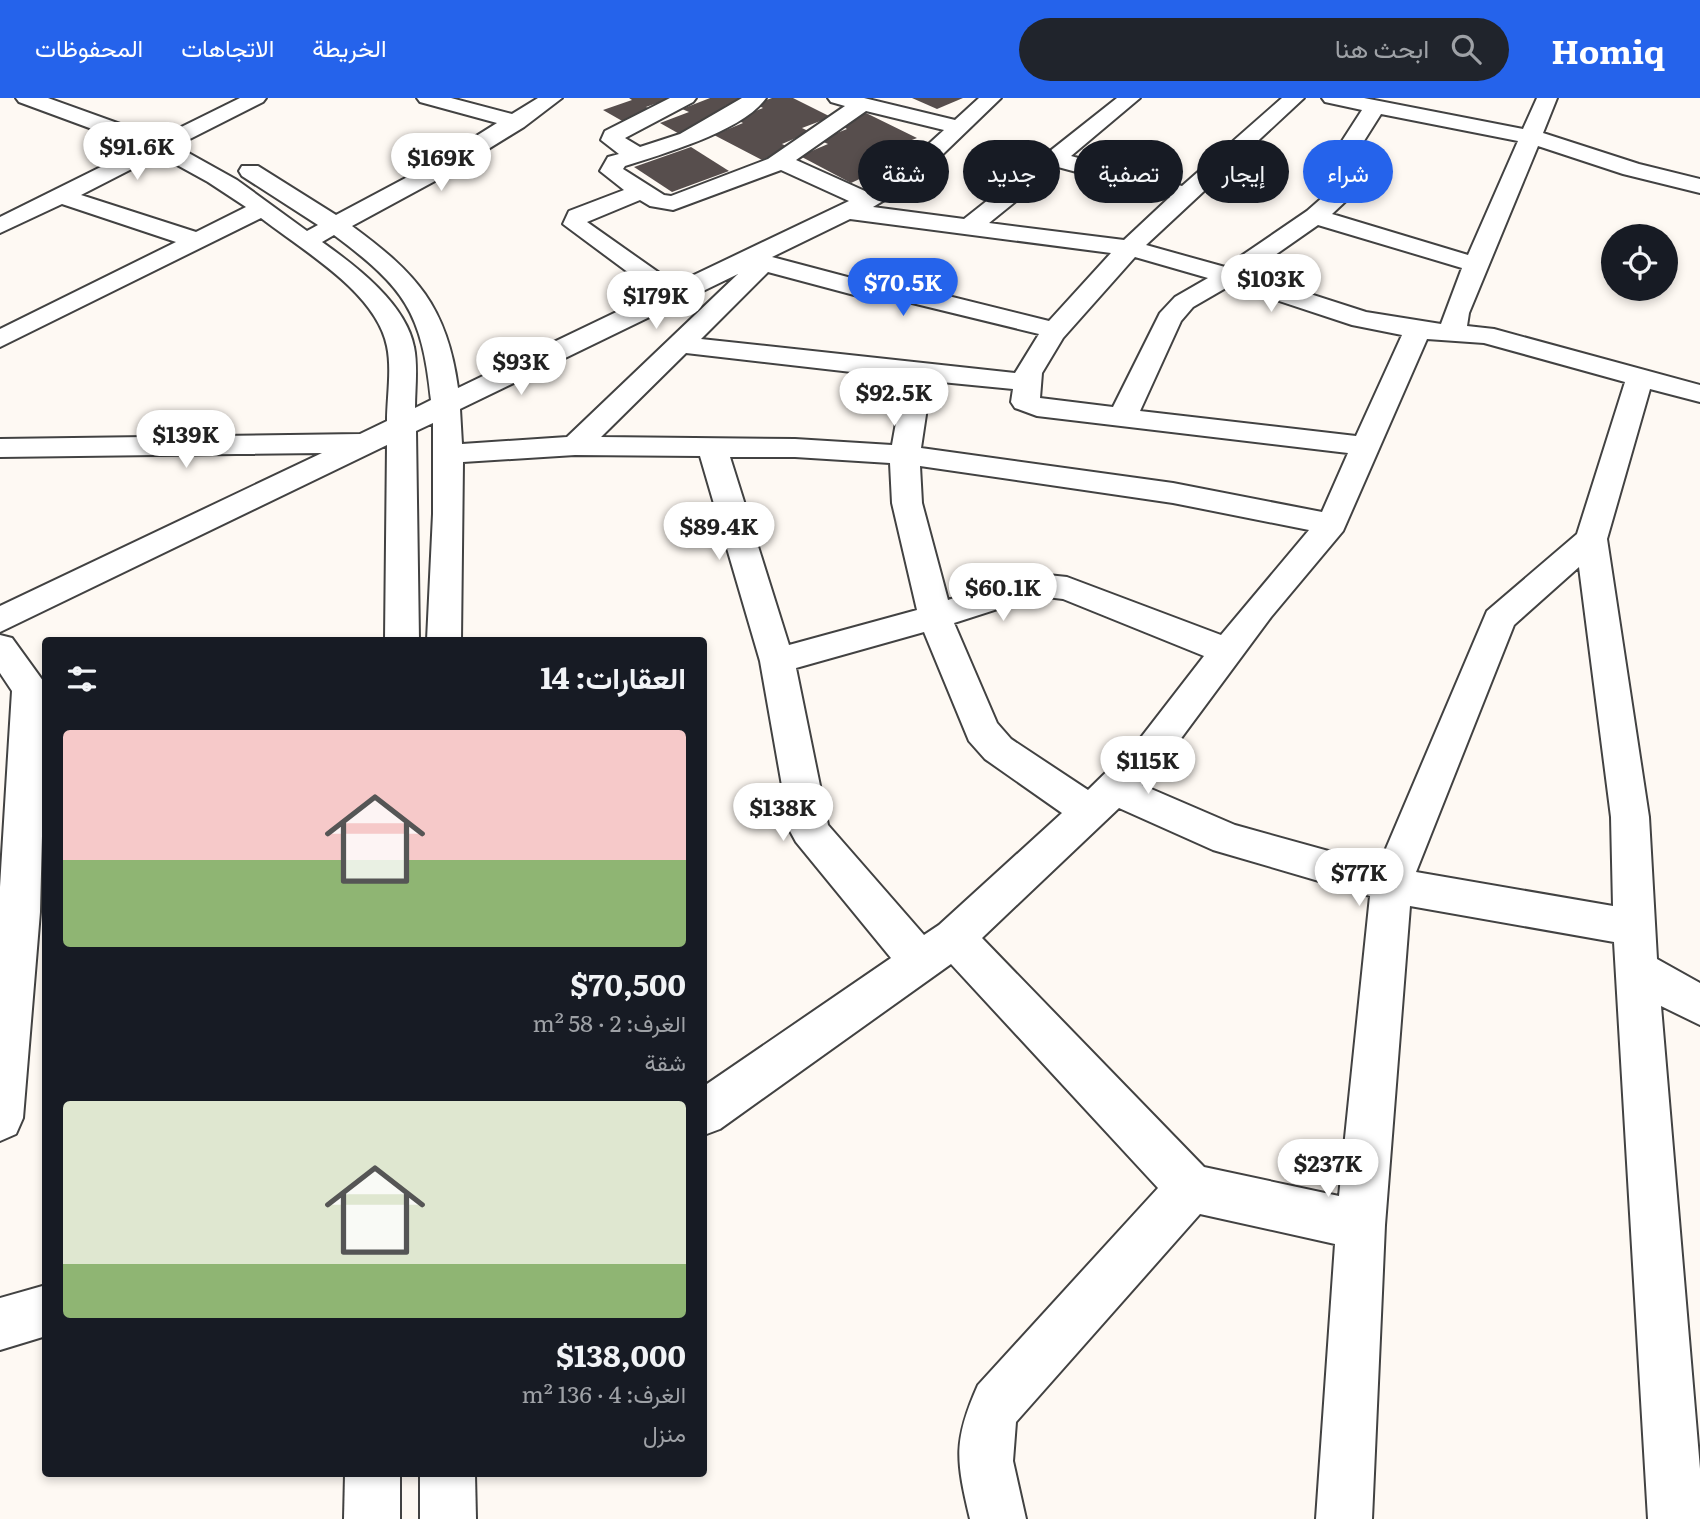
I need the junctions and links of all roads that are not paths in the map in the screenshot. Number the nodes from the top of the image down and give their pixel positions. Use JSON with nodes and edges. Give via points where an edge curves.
{"nodes":[{"id":1,"x":83,"y":98,"type":"edge"},
{"id":2,"x":256,"y":98,"type":"edge"},
{"id":3,"x":427,"y":98,"type":"edge"},
{"id":4,"x":552,"y":98,"type":"edge"},
{"id":5,"x":686,"y":98,"type":"edge"},
{"id":6,"x":755,"y":98,"type":"edge"},
{"id":7,"x":838,"y":98,"type":"edge"},
{"id":8,"x":991,"y":98,"type":"edge"},
{"id":9,"x":1130,"y":98,"type":"edge"},
{"id":10,"x":1294,"y":98,"type":"edge"},
{"id":11,"x":1332,"y":98,"type":"edge"},
{"id":12,"x":1547,"y":98,"type":"edge"},
{"id":13,"x":41,"y":100,"type":"edge"},
{"id":14,"x":862,"y":104,"type":"junction"},
{"id":15,"x":1375,"y":106,"type":"junction"},
{"id":16,"x":516,"y":122,"type":"junction"},
{"id":17,"x":960,"y":127,"type":"junction"},
{"id":18,"x":697,"y":135,"type":"junction"},
{"id":19,"x":1532,"y":137,"type":"junction"},
{"id":20,"x":169,"y":141,"type":"junction"},
{"id":21,"x":717,"y":147,"type":"dead end"},
{"id":22,"x":1060,"y":155,"type":"edge"},
{"id":23,"x":639,"y":156,"type":"junction"},
{"id":24,"x":737,"y":159,"type":"dead end"},
{"id":25,"x":1060,"y":160,"type":"edge"},
{"id":26,"x":780,"y":161,"type":"junction"},
{"id":27,"x":758,"y":172,"type":"junction"},
{"id":28,"x":1700,"y":186,"type":"edge"},
{"id":29,"x":644,"y":190,"type":"junction"},
{"id":30,"x":1187,"y":194,"type":"junction"},
{"id":31,"x":62,"y":196,"type":"junction"},
{"id":32,"x":1000,"y":203,"type":"edge"},
{"id":33,"x":857,"y":206,"type":"junction"},
{"id":34,"x":263,"y":208,"type":"junction"},
{"id":35,"x":1315,"y":216,"type":"junction"},
{"id":36,"x":0,"y":226,"type":"edge"},
{"id":37,"x":335,"y":227,"type":"junction"},
{"id":38,"x":968,"y":228,"type":"junction"},
{"id":39,"x":198,"y":240,"type":"junction"},
{"id":40,"x":305,"y":240,"type":"junction"},
{"id":41,"x":1129,"y":248,"type":"junction"},
{"id":42,"x":769,"y":254,"type":"junction"},
{"id":43,"x":1477,"y":265,"type":"junction"},
{"id":44,"x":1229,"y":276,"type":"junction"},
{"id":45,"x":673,"y":294,"type":"junction"},
{"id":46,"x":1053,"y":330,"type":"junction"},
{"id":47,"x":1435,"y":330,"type":"junction"},
{"id":48,"x":0,"y":339,"type":"edge"},
{"id":49,"x":677,"y":344,"type":"junction"},
{"id":50,"x":919,"y":371,"type":"junction"},
{"id":51,"x":1640,"y":377,"type":"junction"},
{"id":52,"x":1023,"y":382,"type":"junction"},
{"id":53,"x":1700,"y":394,"type":"edge"},
{"id":54,"x":445,"y":407,"type":"junction"},
{"id":55,"x":1123,"y":417,"type":"junction"},
{"id":56,"x":402,"y":426,"type":"junction"},
{"id":57,"x":371,"y":443,"type":"junction"},
{"id":58,"x":575,"y":446,"type":"junction"},
{"id":59,"x":1367,"y":446,"type":"junction"},
{"id":60,"x":712,"y":447,"type":"junction"},
{"id":61,"x":0,"y":448,"type":"edge"},
{"id":62,"x":448,"y":454,"type":"junction"},
{"id":63,"x":905,"y":454,"type":"junction"},
{"id":64,"x":1332,"y":524,"type":"junction"},
{"id":65,"x":1591,"y":539,"type":"junction"},
{"id":66,"x":935,"y":617,"type":"junction"},
{"id":67,"x":0,"y":620,"type":"edge"},
{"id":68,"x":402,"y":637,"type":"edge"},
{"id":69,"x":444,"y":637,"type":"edge"},
{"id":70,"x":0,"y":647,"type":"edge"},
{"id":71,"x":1227,"y":651,"type":"junction"},
{"id":72,"x":777,"y":661,"type":"junction"},
{"id":73,"x":13,"y":798,"type":"edge"},
{"id":74,"x":1101,"y":800,"type":"junction"},
{"id":75,"x":1391,"y":885,"type":"junction"},
{"id":76,"x":1634,"y":928,"type":"junction"},
{"id":77,"x":937,"y":950,"type":"junction"},
{"id":78,"x":1637,"y":970,"type":"junction"},
{"id":79,"x":1700,"y":1005,"type":"edge"},
{"id":80,"x":707,"y":1111,"type":"edge"},
{"id":81,"x":0,"y":1118,"type":"edge"},
{"id":82,"x":1191,"y":1188,"type":"junction"},
{"id":83,"x":1361,"y":1225,"type":"junction"},
{"id":84,"x":42,"y":1311,"type":"edge"},
{"id":85,"x":0,"y":1324,"type":"edge"},
{"id":86,"x":373,"y":1477,"type":"edge"},
{"id":87,"x":449,"y":1477,"type":"edge"},
{"id":88,"x":372,"y":1519,"type":"edge"},
{"id":89,"x":448,"y":1519,"type":"edge"},
{"id":90,"x":998,"y":1519,"type":"edge"},
{"id":91,"x":1344,"y":1519,"type":"edge"},
{"id":92,"x":1676,"y":1519,"type":"edge"}],
"edges":[{"from":1,"to":20,"type":"street"},
{"from":2,"to":20,"type":"street"},
{"from":3,"to":16,"type":"street"},
{"from":4,"to":16,"type":"street"},
{"from":5,"to":23,"type":"street","via":[[613,136],[616,144]]},
{"from":6,"to":18,"type":"street"},
{"from":7,"to":14,"type":"street"},
{"from":8,"to":17,"type":"street"},
{"from":9,"to":22,"type":"street"},
{"from":10,"to":30,"type":"street"},
{"from":11,"to":15,"type":"street"},
{"from":12,"to":19,"type":"street"},
{"from":13,"to":20,"type":"street"},
{"from":14,"to":17,"type":"street"},
{"from":14,"to":26,"type":"street"},
{"from":15,"to":19,"type":"street"},
{"from":15,"to":35,"type":"street","via":[[1344,155],[1369,169]]},
{"from":16,"to":37,"type":"street"},
{"from":17,"to":33,"type":"street","via":[[906,177]]},
{"from":18,"to":21,"type":"street"},
{"from":18,"to":23,"type":"street"},
{"from":19,"to":28,"type":"street"},
{"from":19,"to":43,"type":"street"},
{"from":20,"to":31,"type":"street"},
{"from":20,"to":34,"type":"street"},
{"from":20,"to":37,"type":"street","via":[[230,158]]},
{"from":23,"to":29,"type":"street","via":[[616,162],[610,169]]},
{"from":24,"to":27,"type":"street"},
{"from":25,"to":30,"type":"street"},
{"from":26,"to":27,"type":"street"},
{"from":26,"to":33,"type":"street"},
{"from":27,"to":29,"type":"street","via":[[673,202],[658,201]]},
{"from":29,"to":45,"type":"street","via":[[589,209],[577,216],[575,224]]},
{"from":30,"to":41,"type":"street"},
{"from":31,"to":36,"type":"street"},
{"from":31,"to":39,"type":"street"},
{"from":32,"to":38,"type":"street"},
{"from":33,"to":38,"type":"street"},
{"from":33,"to":42,"type":"street"},
{"from":34,"to":39,"type":"street"},
{"from":34,"to":40,"type":"street"},
{"from":35,"to":43,"type":"street"},
{"from":35,"to":44,"type":"street"},
{"from":37,"to":40,"type":"street"},
{"from":37,"to":54,"type":"street","via":[[373,253],[419,301],[439,354]]},
{"from":38,"to":41,"type":"street"},
{"from":39,"to":48,"type":"street"},
{"from":40,"to":56,"type":"street","via":[[367,290],[394,326],[401,347]]},
{"from":41,"to":44,"type":"street"},
{"from":41,"to":46,"type":"street"},
{"from":42,"to":45,"type":"street"},
{"from":42,"to":46,"type":"street","via":[[873,292],[912,296]]},
{"from":42,"to":49,"type":"street"},
{"from":43,"to":47,"type":"street","via":[[1455,313]]},
{"from":44,"to":47,"type":"street","via":[[1361,319]]},
{"from":44,"to":55,"type":"street","via":[[1184,302],[1174,313]]},
{"from":45,"to":54,"type":"street"},
{"from":46,"to":52,"type":"street"},
{"from":47,"to":51,"type":"street","via":[[1522,344]]},
{"from":47,"to":59,"type":"street"},
{"from":49,"to":50,"type":"street"},
{"from":49,"to":58,"type":"street"},
{"from":50,"to":52,"type":"street"},
{"from":50,"to":63,"type":"street"},
{"from":51,"to":53,"type":"street"},
{"from":51,"to":65,"type":"street"},
{"from":52,"to":55,"type":"street","via":[[1024,397],[1030,404]]},
{"from":54,"to":56,"type":"street"},
{"from":54,"to":62,"type":"street"},
{"from":55,"to":59,"type":"street"},
{"from":56,"to":57,"type":"street"},
{"from":56,"to":68,"type":"street"},
{"from":57,"to":61,"type":"street"},
{"from":57,"to":67,"type":"street"},
{"from":58,"to":60,"type":"street"},
{"from":58,"to":62,"type":"street"},
{"from":59,"to":64,"type":"street"},
{"from":60,"to":63,"type":"street"},
{"from":60,"to":72,"type":"street"},
{"from":62,"to":69,"type":"street"},
{"from":63,"to":64,"type":"street","via":[[1173,493]]},
{"from":63,"to":66,"type":"street","via":[[907,503]]},
{"from":64,"to":71,"type":"street"},
{"from":65,"to":75,"type":"street","via":[[1550,576],[1530,587],[1499,619]]},
{"from":65,"to":76,"type":"street","via":[[1630,817]]},
{"from":66,"to":71,"type":"street","via":[[1024,587],[1053,586]]},
{"from":66,"to":72,"type":"street"},
{"from":66,"to":74,"type":"street","via":[[982,731],[998,749]]},
{"from":70,"to":73,"type":"street","via":[[30,689]]},
{"from":71,"to":74,"type":"street","via":[[1152,750]]},
{"from":72,"to":77,"type":"street","via":[[810,831]]},
{"from":73,"to":81,"type":"street","via":[[19,912]]},
{"from":74,"to":75,"type":"street"},
{"from":74,"to":77,"type":"street"},
{"from":75,"to":76,"type":"street"},
{"from":75,"to":83,"type":"street"},
{"from":76,"to":78,"type":"street"},
{"from":77,"to":80,"type":"street"},
{"from":77,"to":82,"type":"street"},
{"from":78,"to":79,"type":"street"},
{"from":78,"to":92,"type":"street"},
{"from":82,"to":83,"type":"street"},
{"from":82,"to":90,"type":"street","via":[[997,1404],[983,1441]]},
{"from":83,"to":91,"type":"street"},
{"from":84,"to":85,"type":"street"},
{"from":86,"to":88,"type":"street"},
{"from":87,"to":89,"type":"street"}]}
